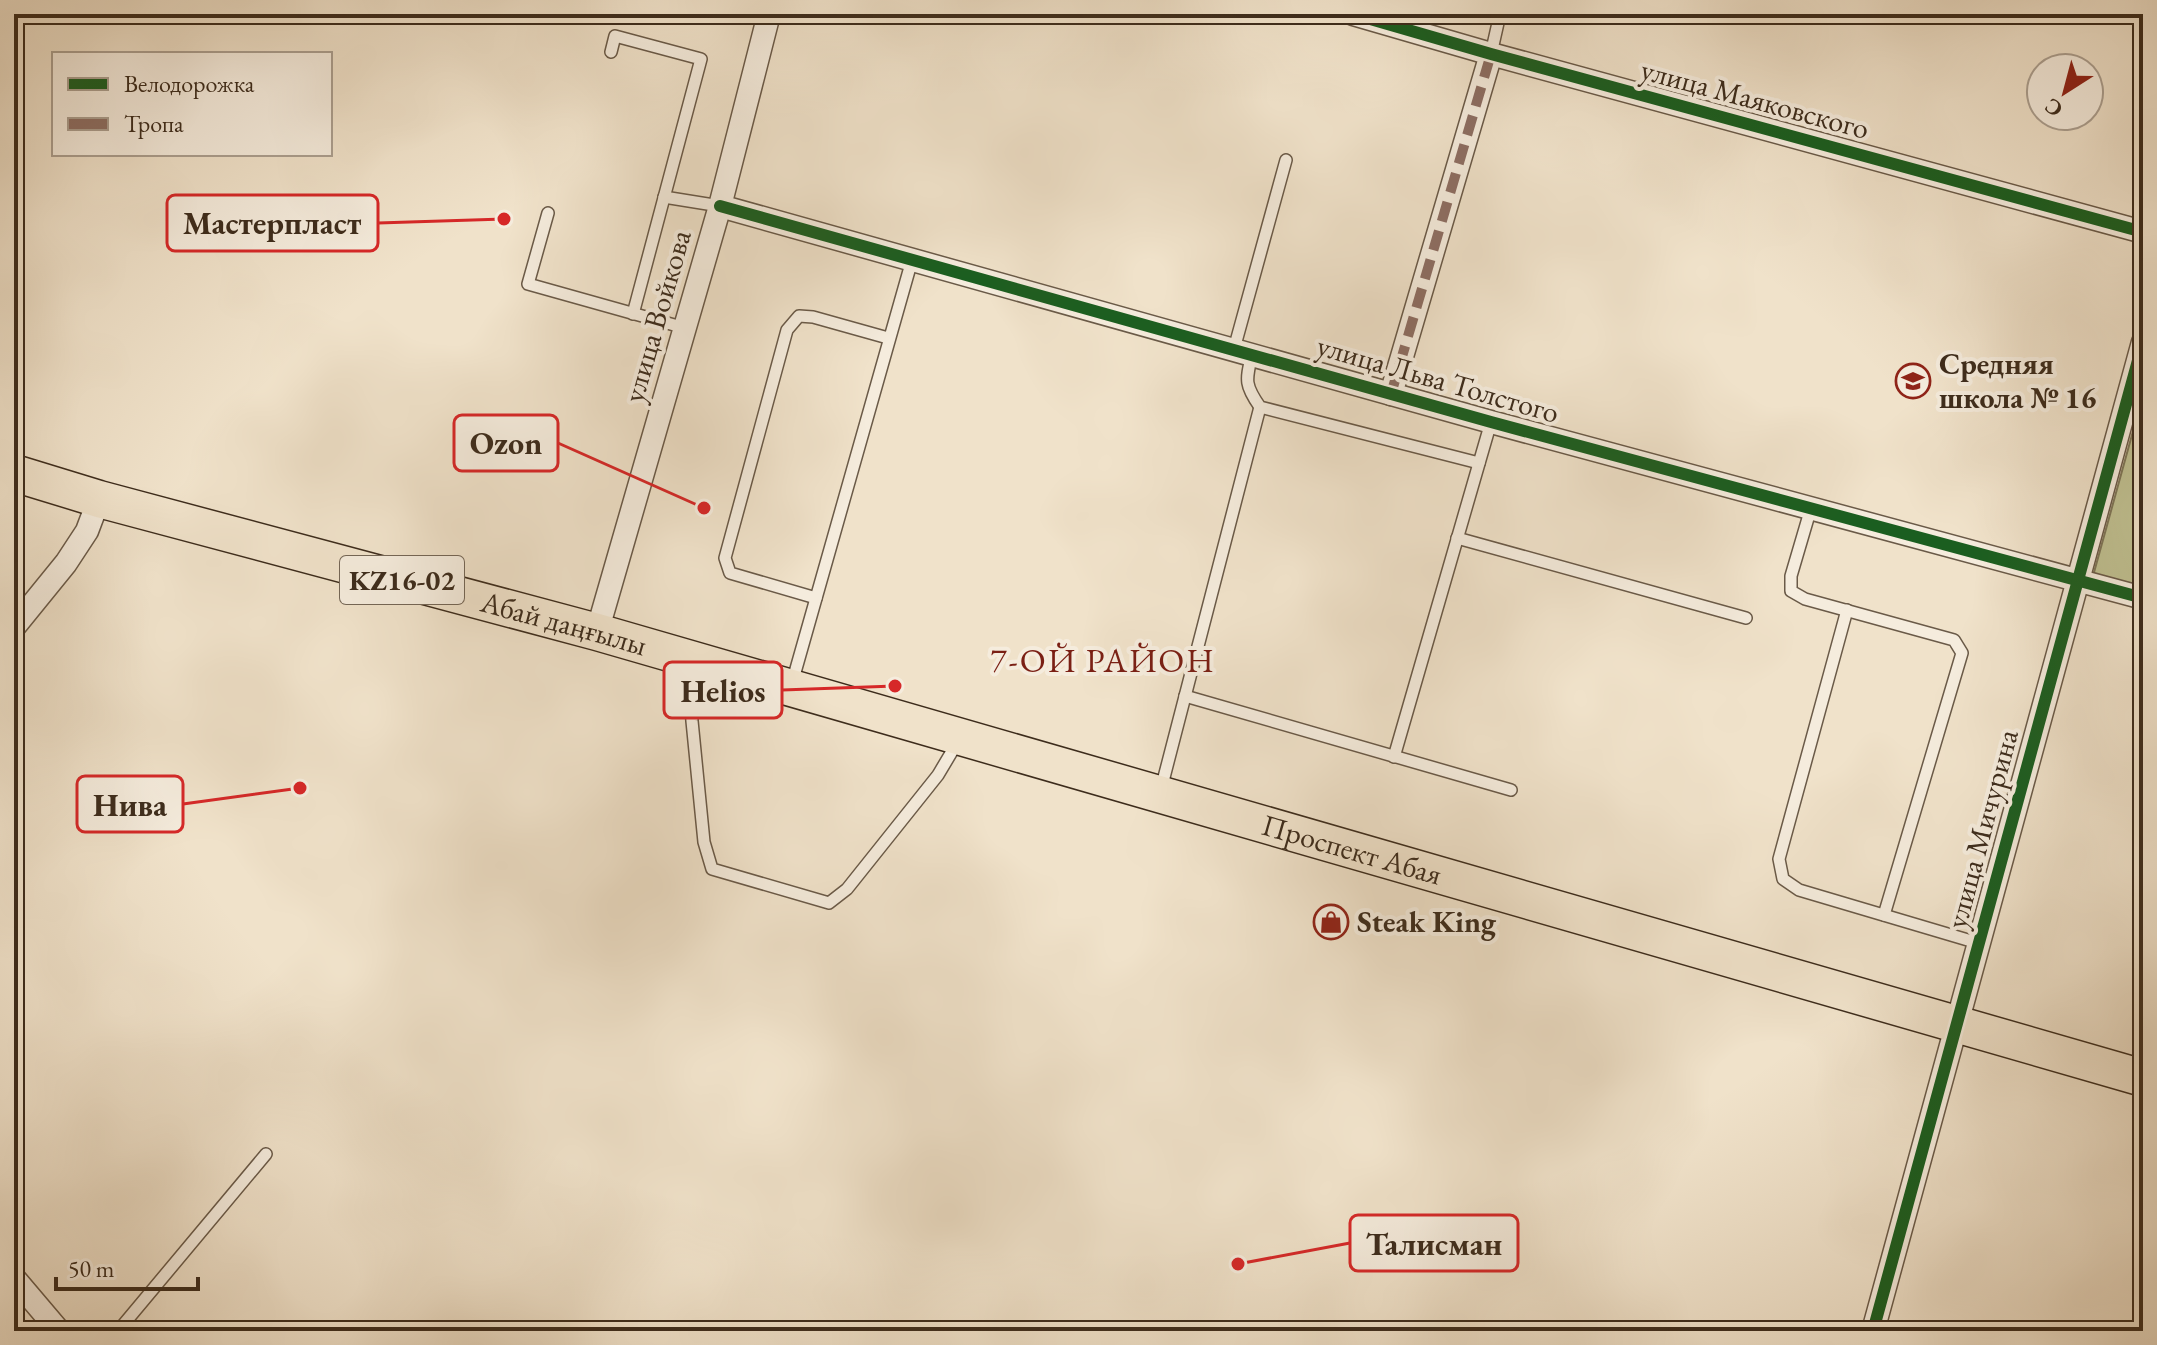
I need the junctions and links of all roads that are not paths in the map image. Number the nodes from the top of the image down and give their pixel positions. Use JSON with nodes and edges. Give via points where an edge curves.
{"nodes":[{"id":1,"x":769,"y":14,"type":"edge"},
{"id":2,"x":1353,"y":14,"type":"edge"},
{"id":3,"x":1500,"y":14,"type":"edge"},
{"id":4,"x":611,"y":52,"type":"dead end"},
{"id":5,"x":1491,"y":54,"type":"junction"},
{"id":6,"x":1286,"y":160,"type":"dead end"},
{"id":7,"x":664,"y":197,"type":"junction"},
{"id":8,"x":720,"y":206,"type":"junction"},
{"id":9,"x":548,"y":213,"type":"dead end"},
{"id":10,"x":2143,"y":232,"type":"edge"},
{"id":11,"x":912,"y":260,"type":"junction"},
{"id":12,"x":633,"y":314,"type":"junction"},
{"id":13,"x":685,"y":328,"type":"junction"},
{"id":14,"x":888,"y":338,"type":"junction"},
{"id":15,"x":2143,"y":342,"type":"edge"},
{"id":16,"x":1243,"y":351,"type":"junction"},
{"id":17,"x":1391,"y":394,"type":"junction"},
{"id":18,"x":1260,"y":407,"type":"junction"},
{"id":19,"x":1491,"y":422,"type":"junction"},
{"id":20,"x":1479,"y":463,"type":"junction"},
{"id":21,"x":14,"y":473,"type":"edge"},
{"id":22,"x":99,"y":499,"type":"junction"},
{"id":23,"x":1811,"y":508,"type":"junction"},
{"id":24,"x":1457,"y":538,"type":"junction"},
{"id":25,"x":2077,"y":580,"type":"junction"},
{"id":26,"x":816,"y":598,"type":"junction"},
{"id":27,"x":2143,"y":598,"type":"edge"},
{"id":28,"x":1847,"y":610,"type":"junction"},
{"id":29,"x":1746,"y":618,"type":"dead end"},
{"id":30,"x":14,"y":627,"type":"edge"},
{"id":31,"x":597,"y":632,"type":"junction"},
{"id":32,"x":693,"y":660,"type":"junction"},
{"id":33,"x":790,"y":688,"type":"junction"},
{"id":34,"x":1185,"y":696,"type":"junction"},
{"id":35,"x":961,"y":737,"type":"junction"},
{"id":36,"x":1394,"y":757,"type":"junction"},
{"id":37,"x":1511,"y":790,"type":"dead end"},
{"id":38,"x":1159,"y":793,"type":"junction"},
{"id":39,"x":1884,"y":915,"type":"junction"},
{"id":40,"x":1978,"y":943,"type":"junction"},
{"id":41,"x":1956,"y":1025,"type":"junction"},
{"id":42,"x":2143,"y":1078,"type":"edge"},
{"id":43,"x":266,"y":1154,"type":"dead end"},
{"id":44,"x":14,"y":1278,"type":"edge"},
{"id":45,"x":59,"y":1331,"type":"edge"},
{"id":46,"x":118,"y":1331,"type":"edge"},
{"id":47,"x":1873,"y":1331,"type":"edge"}],
"edges":[{"from":1,"to":8,"type":"street","name":"улица Войкова"},
{"from":2,"to":5,"type":"street","name":"улица Маяковского"},
{"from":3,"to":5,"type":"lane"},
{"from":4,"to":7,"type":"lane","via":[[615,36],[701,59]]},
{"from":5,"to":10,"type":"street","name":"улица Маяковского"},
{"from":5,"to":17,"type":"street"},
{"from":6,"to":16,"type":"lane"},
{"from":7,"to":8,"type":"lane"},
{"from":7,"to":12,"type":"lane"},
{"from":8,"to":11,"type":"street","name":"улица Льва Толстого"},
{"from":8,"to":13,"type":"street","name":"улица Войкова"},
{"from":9,"to":12,"type":"lane","via":[[528,284]]},
{"from":11,"to":14,"type":"lane"},
{"from":11,"to":16,"type":"street","name":"улица Льва Толстого"},
{"from":12,"to":13,"type":"lane"},
{"from":13,"to":31,"type":"street","name":"улица Войкова"},
{"from":14,"to":26,"type":"lane"},
{"from":14,"to":26,"type":"lane","via":[[813,317],[799,316],[787,330],[725,558],[730,573]]},
{"from":15,"to":25,"type":"street","name":"улица Мичурина"},
{"from":16,"to":17,"type":"street","name":"улица Льва Толстого"},
{"from":16,"to":18,"type":"lane","via":[[1246,381]]},
{"from":17,"to":19,"type":"street","name":"улица Льва Толстого"},
{"from":18,"to":20,"type":"lane"},
{"from":18,"to":34,"type":"lane"},
{"from":19,"to":20,"type":"lane"},
{"from":19,"to":23,"type":"street","name":"улица Льва Толстого"},
{"from":20,"to":24,"type":"lane"},
{"from":21,"to":22,"type":"main road","name":"Абай даңғылы","number":"KZ16-02"},
{"from":22,"to":30,"type":"street","via":[[66,563]]},
{"from":22,"to":31,"type":"main road","name":"Абай даңғылы","number":"KZ16-02"},
{"from":23,"to":25,"type":"street","name":"улица Льва Толстого"},
{"from":23,"to":28,"type":"lane","via":[[1791,591]]},
{"from":24,"to":29,"type":"lane"},
{"from":24,"to":36,"type":"lane"},
{"from":25,"to":27,"type":"street","name":"улица Льва Толстого"},
{"from":25,"to":40,"type":"street","name":"улица Мичурина"},
{"from":26,"to":33,"type":"lane"},
{"from":28,"to":39,"type":"lane","via":[[1779,859],[1783,879],[1799,890]]},
{"from":28,"to":39,"type":"lane","via":[[1954,640],[1962,653]]},
{"from":31,"to":32,"type":"main road","name":"Абай даңғылы","number":"KZ16-02"},
{"from":32,"to":33,"type":"main road","name":"Абай даңғылы","number":"KZ16-02"},
{"from":32,"to":35,"type":"lane","via":[[691,707],[704,842],[712,869],[814,899],[829,903],[847,889],[938,775]]},
{"from":33,"to":35,"type":"main road","name":"Проспект Абая","number":"KZ16-02"},
{"from":34,"to":36,"type":"lane"},
{"from":34,"to":38,"type":"lane"},
{"from":35,"to":38,"type":"main road","name":"Проспект Абая","number":"KZ16-02"},
{"from":36,"to":37,"type":"lane"},
{"from":38,"to":41,"type":"main road","name":"Проспект Абая","number":"KZ16-02"},
{"from":39,"to":40,"type":"lane"},
{"from":40,"to":41,"type":"street","name":"улица Мичурина"},
{"from":41,"to":42,"type":"main road","name":"Проспект Абая","number":"KZ16-02"},
{"from":41,"to":47,"type":"street","name":"улица Мичурина"},
{"from":43,"to":46,"type":"lane"},
{"from":44,"to":45,"type":"street"}]}
